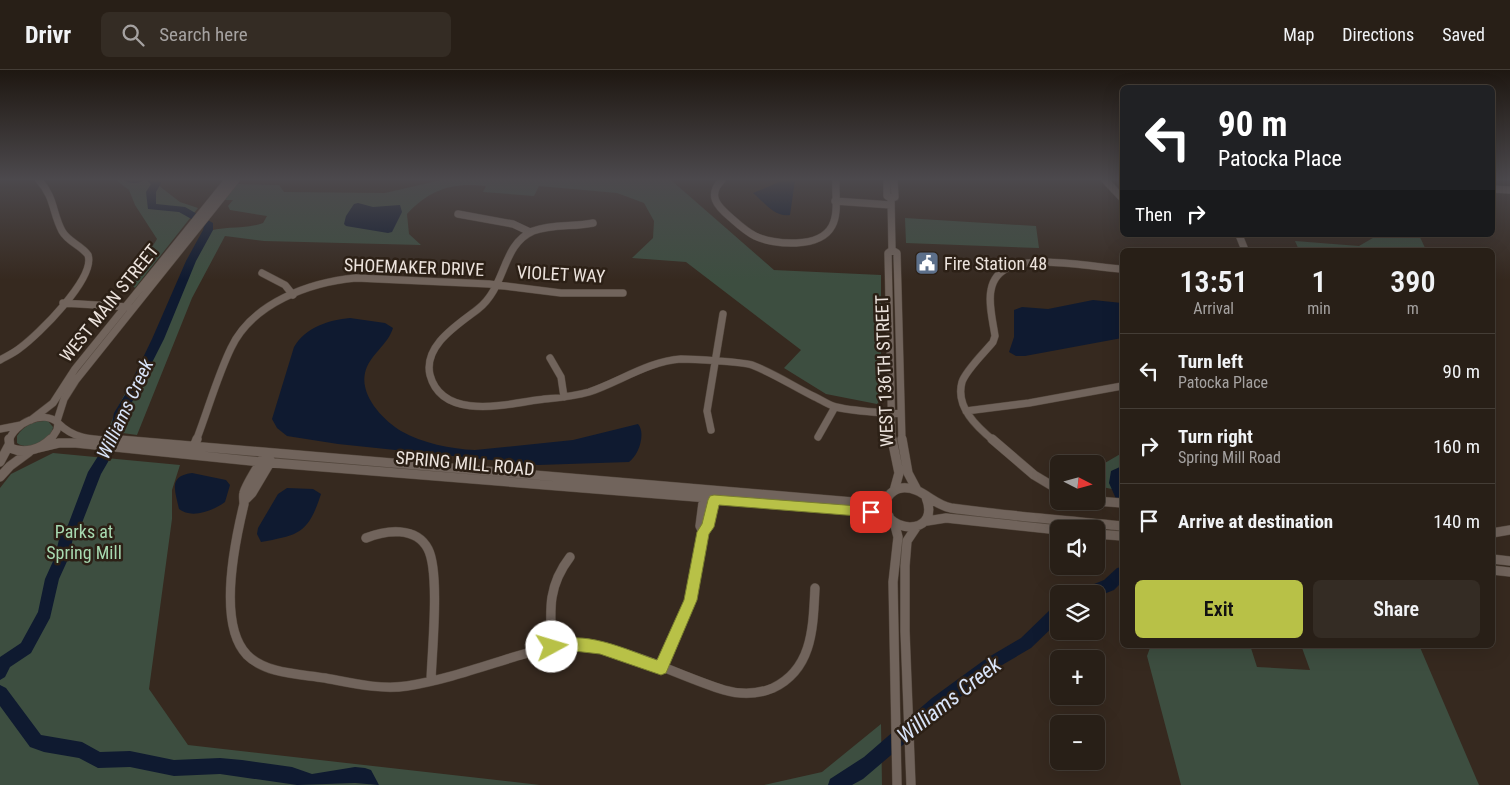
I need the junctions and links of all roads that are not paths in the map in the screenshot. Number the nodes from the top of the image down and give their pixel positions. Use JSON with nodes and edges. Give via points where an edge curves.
{"nodes":[{"id":1,"x":57,"y":213,"type":"edge"},
{"id":2,"x":200,"y":213,"type":"edge"},
{"id":3,"x":209,"y":213,"type":"edge"},
{"id":4,"x":728,"y":213,"type":"edge"},
{"id":5,"x":833,"y":213,"type":"edge"},
{"id":6,"x":891,"y":213,"type":"edge"},
{"id":7,"x":458,"y":214,"type":"dead end"},
{"id":8,"x":593,"y":223,"type":"dead end"},
{"id":9,"x":530,"y":232,"type":"junction"},
{"id":10,"x":892,"y":250,"type":"junction"},
{"id":11,"x":1120,"y":269,"type":"edge"},
{"id":12,"x":262,"y":273,"type":"dead end"},
{"id":13,"x":496,"y":285,"type":"junction"},
{"id":14,"x":623,"y":293,"type":"dead end"},
{"id":15,"x":293,"y":295,"type":"junction"},
{"id":16,"x":63,"y":303,"type":"junction"},
{"id":17,"x":126,"y":306,"type":"junction"},
{"id":18,"x":135,"y":307,"type":"junction"},
{"id":19,"x":723,"y":314,"type":"dead end"},
{"id":20,"x":550,"y":358,"type":"dead end"},
{"id":21,"x":0,"y":360,"type":"edge"},
{"id":22,"x":714,"y":361,"type":"junction"},
{"id":23,"x":1120,"y":386,"type":"edge"},
{"id":24,"x":564,"y":396,"type":"junction"},
{"id":25,"x":836,"y":407,"type":"junction"},
{"id":26,"x":966,"y":411,"type":"junction"},
{"id":27,"x":890,"y":414,"type":"junction"},
{"id":28,"x":900,"y":414,"type":"junction"},
{"id":29,"x":32,"y":420,"type":"junction"},
{"id":30,"x":58,"y":422,"type":"junction"},
{"id":31,"x":23,"y":424,"type":"junction"},
{"id":32,"x":0,"y":429,"type":"edge"},
{"id":33,"x":711,"y":430,"type":"dead end"},
{"id":34,"x":0,"y":437,"type":"edge"},
{"id":35,"x":818,"y":437,"type":"dead end"},
{"id":36,"x":98,"y":442,"type":"junction"},
{"id":37,"x":9,"y":444,"type":"junction"},
{"id":38,"x":127,"y":445,"type":"junction"},
{"id":39,"x":194,"y":447,"type":"junction"},
{"id":40,"x":35,"y":449,"type":"junction"},
{"id":41,"x":271,"y":453,"type":"junction"},
{"id":42,"x":191,"y":456,"type":"junction"},
{"id":43,"x":0,"y":462,"type":"edge"},
{"id":44,"x":260,"y":462,"type":"junction"},
{"id":45,"x":270,"y":463,"type":"junction"},
{"id":46,"x":0,"y":477,"type":"edge"},
{"id":47,"x":1050,"y":485,"type":"edge"},
{"id":48,"x":705,"y":490,"type":"junction"},
{"id":49,"x":917,"y":490,"type":"junction"},
{"id":50,"x":716,"y":491,"type":"junction"},
{"id":51,"x":891,"y":493,"type":"junction"},
{"id":52,"x":926,"y":498,"type":"junction"},
{"id":53,"x":246,"y":499,"type":"junction"},
{"id":54,"x":704,"y":499,"type":"junction"},
{"id":55,"x":714,"y":500,"type":"junction"},
{"id":56,"x":1105,"y":502,"type":"edge"},
{"id":57,"x":1120,"y":503,"type":"edge"},
{"id":58,"x":891,"y":519,"type":"junction"},
{"id":59,"x":927,"y":521,"type":"junction"},
{"id":60,"x":917,"y":526,"type":"junction"},
{"id":61,"x":1120,"y":526,"type":"edge"},
{"id":62,"x":1050,"y":529,"type":"edge"},
{"id":63,"x":1510,"y":530,"type":"edge"},
{"id":64,"x":703,"y":532,"type":"junction"},
{"id":65,"x":1495,"y":532,"type":"edge"},
{"id":66,"x":1105,"y":535,"type":"edge"},
{"id":67,"x":1120,"y":536,"type":"edge"},
{"id":68,"x":366,"y":538,"type":"dead end"},
{"id":69,"x":570,"y":557,"type":"dead end"},
{"id":70,"x":1495,"y":559,"type":"edge"},
{"id":71,"x":1510,"y":561,"type":"edge"},
{"id":72,"x":1495,"y":570,"type":"edge"},
{"id":73,"x":1510,"y":572,"type":"edge"},
{"id":74,"x":815,"y":588,"type":"dead end"},
{"id":75,"x":552,"y":647,"type":"junction"},
{"id":76,"x":661,"y":668,"type":"junction"},
{"id":77,"x":431,"y":680,"type":"junction"},
{"id":78,"x":897,"y":785,"type":"edge"},
{"id":79,"x":911,"y":785,"type":"edge"}],
"edges":[{"from":1,"to":16,"type":"street","via":[[62,232],[86,252],[90,260],[84,279]]},
{"from":2,"to":17,"type":"street","name":"WEST MAIN STREET"},
{"from":3,"to":18,"type":"street","name":"WEST MAIN STREET"},
{"from":4,"to":5,"type":"street","via":[[751,234],[766,240],[796,243],[821,237],[832,226]]},
{"from":6,"to":10,"type":"street","name":"WEST 136TH STREET"},
{"from":7,"to":9,"type":"street","via":[[474,220],[511,223]]},
{"from":8,"to":9,"type":"street","via":[[550,226]]},
{"from":9,"to":13,"type":"street","via":[[513,246]]},
{"from":10,"to":27,"type":"street","name":"WEST 136TH STREET","via":[[888,253]]},
{"from":10,"to":28,"type":"street","name":"WEST 136TH STREET","via":[[897,253]]},
{"from":11,"to":26,"type":"street","via":[[1027,263],[1000,272],[990,292],[995,336],[962,384]]},
{"from":12,"to":15,"type":"street","via":[[284,285]]},
{"from":13,"to":14,"type":"street","name":"VIOLET WAY","via":[[561,293]]},
{"from":13,"to":15,"type":"street","name":"SHOEMAKER DRIVE","via":[[346,278]]},
{"from":13,"to":24,"type":"street","via":[[489,299],[445,335],[434,350],[429,367],[432,380],[449,399],[479,407]]},
{"from":15,"to":39,"type":"street","name":"SHOEMAKER DRIVE","via":[[267,308],[233,343]]},
{"from":16,"to":17,"type":"street"},
{"from":16,"to":21,"type":"street","via":[[30,340]]},
{"from":17,"to":18,"type":"street"},
{"from":17,"to":29,"type":"street","name":"WEST MAIN STREET","via":[[68,379],[53,404]]},
{"from":18,"to":30,"type":"street","name":"WEST MAIN STREET","via":[[69,389]]},
{"from":19,"to":22,"type":"street"},
{"from":20,"to":24,"type":"street","via":[[561,377]]},
{"from":22,"to":24,"type":"street","via":[[672,360],[588,392]]},
{"from":22,"to":25,"type":"street","via":[[759,367]]},
{"from":22,"to":33,"type":"street","via":[[707,411]]},
{"from":23,"to":26,"type":"street"},
{"from":25,"to":27,"type":"street"},
{"from":25,"to":35,"type":"street"},
{"from":26,"to":47,"type":"street","via":[[974,423],[1034,475]]},
{"from":27,"to":28,"type":"street"},
{"from":27,"to":51,"type":"street","name":"WEST 136TH STREET","via":[[892,448],[899,473]]},
{"from":28,"to":49,"type":"street","name":"WEST 136TH STREET","via":[[906,464]]},
{"from":29,"to":30,"type":"street","via":[[47,417]]},
{"from":29,"to":31,"type":"street"},
{"from":30,"to":36,"type":"street","name":"SPRING MILL ROAD","via":[[72,435]]},
{"from":30,"to":40,"type":"street","name":"WEST MAIN STREET","via":[[55,436]]},
{"from":31,"to":32,"type":"street"},
{"from":31,"to":37,"type":"street","via":[[11,435]]},
{"from":34,"to":37,"type":"street"},
{"from":36,"to":38,"type":"street","name":"SPRING MILL ROAD"},
{"from":36,"to":40,"type":"street","name":"SPRING MILL ROAD","via":[[62,443]]},
{"from":37,"to":40,"type":"street","via":[[15,451]]},
{"from":37,"to":43,"type":"street"},
{"from":38,"to":39,"type":"street","name":"SPRING MILL ROAD"},
{"from":38,"to":42,"type":"street","name":"SPRING MILL ROAD"},
{"from":39,"to":41,"type":"street","name":"SPRING MILL ROAD"},
{"from":39,"to":42,"type":"street","name":"SHOEMAKER DRIVE"},
{"from":40,"to":46,"type":"street","via":[[12,464]]},
{"from":41,"to":44,"type":"street"},
{"from":41,"to":45,"type":"street"},
{"from":41,"to":48,"type":"street","name":"SPRING MILL ROAD"},
{"from":42,"to":44,"type":"street","name":"SPRING MILL ROAD"},
{"from":44,"to":45,"type":"street","name":"SPRING MILL ROAD"},
{"from":44,"to":53,"type":"street","via":[[244,493]]},
{"from":45,"to":53,"type":"street"},
{"from":45,"to":54,"type":"street","name":"SPRING MILL ROAD"},
{"from":48,"to":50,"type":"street","name":"SPRING MILL ROAD"},
{"from":48,"to":54,"type":"street"},
{"from":49,"to":51,"type":"street","via":[[905,488]]},
{"from":49,"to":52,"type":"street"},
{"from":50,"to":51,"type":"street","name":"SPRING MILL ROAD","via":[[853,502]]},
{"from":50,"to":55,"type":"street"},
{"from":51,"to":58,"type":"street","via":[[885,506]]},
{"from":52,"to":59,"type":"street","via":[[931,510]]},
{"from":52,"to":61,"type":"street","via":[[949,507],[1002,515]]},
{"from":53,"to":77,"type":"street","via":[[241,514],[230,608],[235,636],[246,654],[275,670],[376,686],[407,686]]},
{"from":54,"to":55,"type":"street","name":"SPRING MILL ROAD"},
{"from":54,"to":64,"type":"street","via":[[700,526]]},
{"from":55,"to":58,"type":"street","name":"SPRING MILL ROAD","via":[[868,511]]},
{"from":55,"to":64,"type":"street","via":[[708,527]]},
{"from":56,"to":57,"type":"street"},
{"from":58,"to":60,"type":"street","via":[[905,527]]},
{"from":58,"to":78,"type":"street","via":[[898,537],[893,582]]},
{"from":59,"to":60,"type":"street"},
{"from":59,"to":62,"type":"street","via":[[946,518]]},
{"from":60,"to":79,"type":"street","via":[[908,538],[905,555]]},
{"from":63,"to":65,"type":"street"},
{"from":64,"to":76,"type":"street","via":[[690,600]]},
{"from":66,"to":67,"type":"street"},
{"from":68,"to":77,"type":"street","via":[[389,532],[409,533],[422,541],[430,552],[433,598]]},
{"from":69,"to":75,"type":"street","via":[[560,568],[553,587],[550,606]]},
{"from":70,"to":71,"type":"street"},
{"from":72,"to":73,"type":"street"},
{"from":74,"to":76,"type":"street","via":[[811,647],[799,668],[778,685],[756,693],[738,693]]},
{"from":75,"to":76,"type":"street","via":[[600,647]]},
{"from":75,"to":77,"type":"street"}]}
